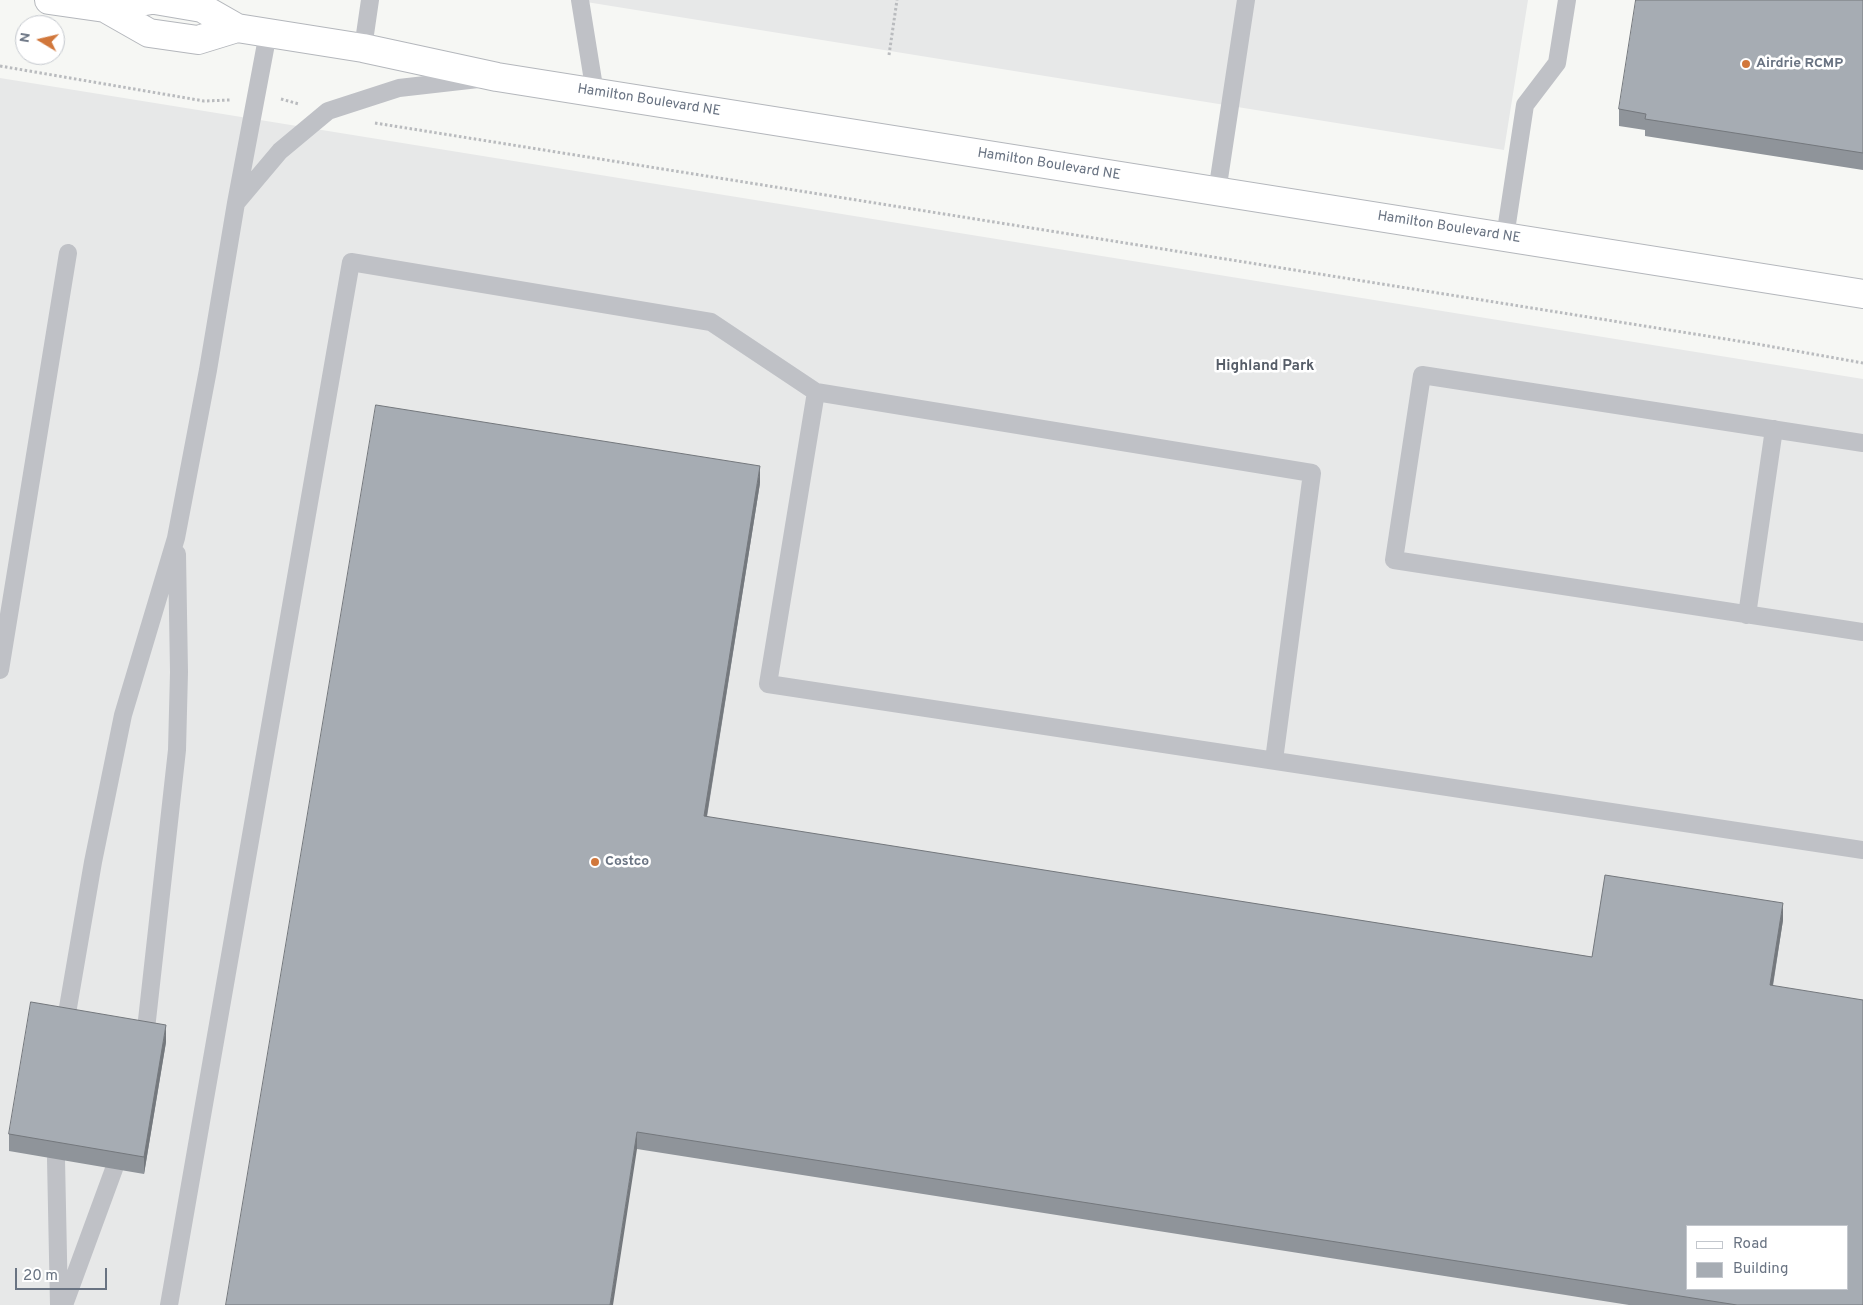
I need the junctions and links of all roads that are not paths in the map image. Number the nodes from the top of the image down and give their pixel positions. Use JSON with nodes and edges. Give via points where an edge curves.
{"nodes":[{"id":1,"x":49,"y":0,"type":"edge"},
{"id":2,"x":151,"y":0,"type":"edge"},
{"id":3,"x":155,"y":0,"type":"edge"},
{"id":4,"x":370,"y":0,"type":"edge"},
{"id":5,"x":580,"y":0,"type":"edge"},
{"id":6,"x":1246,"y":0,"type":"edge"},
{"id":7,"x":1568,"y":0,"type":"edge"},
{"id":8,"x":105,"y":8,"type":"junction"},
{"id":9,"x":237,"y":28,"type":"junction"},
{"id":10,"x":268,"y":32,"type":"junction"},
{"id":11,"x":363,"y":48,"type":"junction"},
{"id":12,"x":497,"y":77,"type":"junction"},
{"id":13,"x":595,"y":92,"type":"junction"},
{"id":14,"x":1217,"y":192,"type":"junction"},
{"id":15,"x":236,"y":202,"type":"junction"},
{"id":16,"x":1504,"y":237,"type":"junction"},
{"id":17,"x":68,"y":253,"type":"dead end"},
{"id":18,"x":1863,"y":294,"type":"edge"},
{"id":19,"x":816,"y":392,"type":"junction"},
{"id":20,"x":1774,"y":429,"type":"junction"},
{"id":21,"x":1863,"y":443,"type":"edge"},
{"id":22,"x":176,"y":538,"type":"junction"},
{"id":23,"x":1747,"y":614,"type":"junction"},
{"id":24,"x":1863,"y":632,"type":"edge"},
{"id":25,"x":0,"y":670,"type":"edge"},
{"id":26,"x":1274,"y":760,"type":"junction"},
{"id":27,"x":1863,"y":850,"type":"edge"},
{"id":28,"x":65,"y":1025,"type":"edge"},
{"id":29,"x":145,"y":1038,"type":"edge"},
{"id":30,"x":56,"y":1159,"type":"edge"},
{"id":31,"x":114,"y":1169,"type":"edge"},
{"id":32,"x":59,"y":1305,"type":"edge"},
{"id":33,"x":64,"y":1305,"type":"edge"},
{"id":34,"x":169,"y":1305,"type":"edge"}],
"edges":[{"from":1,"to":8,"type":"street","name":"Hamilton Boulevard NE"},
{"from":2,"to":8,"type":"street","name":"Hamilton Boulevard NE"},
{"from":3,"to":9,"type":"street","name":"Hamilton Boulevard NE","via":[[202,8]]},
{"from":4,"to":11,"type":"lane"},
{"from":5,"to":13,"type":"lane"},
{"from":6,"to":14,"type":"lane"},
{"from":7,"to":16,"type":"lane","via":[[1557,63],[1525,105]]},
{"from":8,"to":9,"type":"street","name":"Hamilton Boulevard NE","via":[[148,33],[198,40]]},
{"from":9,"to":10,"type":"street","name":"Hamilton Boulevard NE"},
{"from":10,"to":11,"type":"street","name":"Hamilton Boulevard NE"},
{"from":10,"to":15,"type":"lane"},
{"from":11,"to":12,"type":"street","name":"Hamilton Boulevard NE"},
{"from":12,"to":13,"type":"street","name":"Hamilton Boulevard NE"},
{"from":12,"to":15,"type":"lane","via":[[399,88],[328,111],[280,151]]},
{"from":13,"to":14,"type":"street","name":"Hamilton Boulevard NE"},
{"from":14,"to":16,"type":"street","name":"Hamilton Boulevard NE"},
{"from":15,"to":22,"type":"lane"},
{"from":16,"to":18,"type":"street","name":"Hamilton Boulevard NE"},
{"from":17,"to":25,"type":"lane"},
{"from":19,"to":26,"type":"lane","via":[[1312,473]]},
{"from":19,"to":26,"type":"lane","via":[[768,684]]},
{"from":19,"to":34,"type":"lane","via":[[711,322],[351,262]]},
{"from":20,"to":21,"type":"lane"},
{"from":20,"to":23,"type":"lane"},
{"from":20,"to":23,"type":"lane","via":[[1422,375],[1394,560]]},
{"from":22,"to":28,"type":"lane","via":[[123,715]]},
{"from":22,"to":29,"type":"lane","via":[[177,750]]},
{"from":23,"to":24,"type":"lane"},
{"from":26,"to":27,"type":"lane"},
{"from":30,"to":32,"type":"lane"},
{"from":31,"to":33,"type":"lane"}]}
